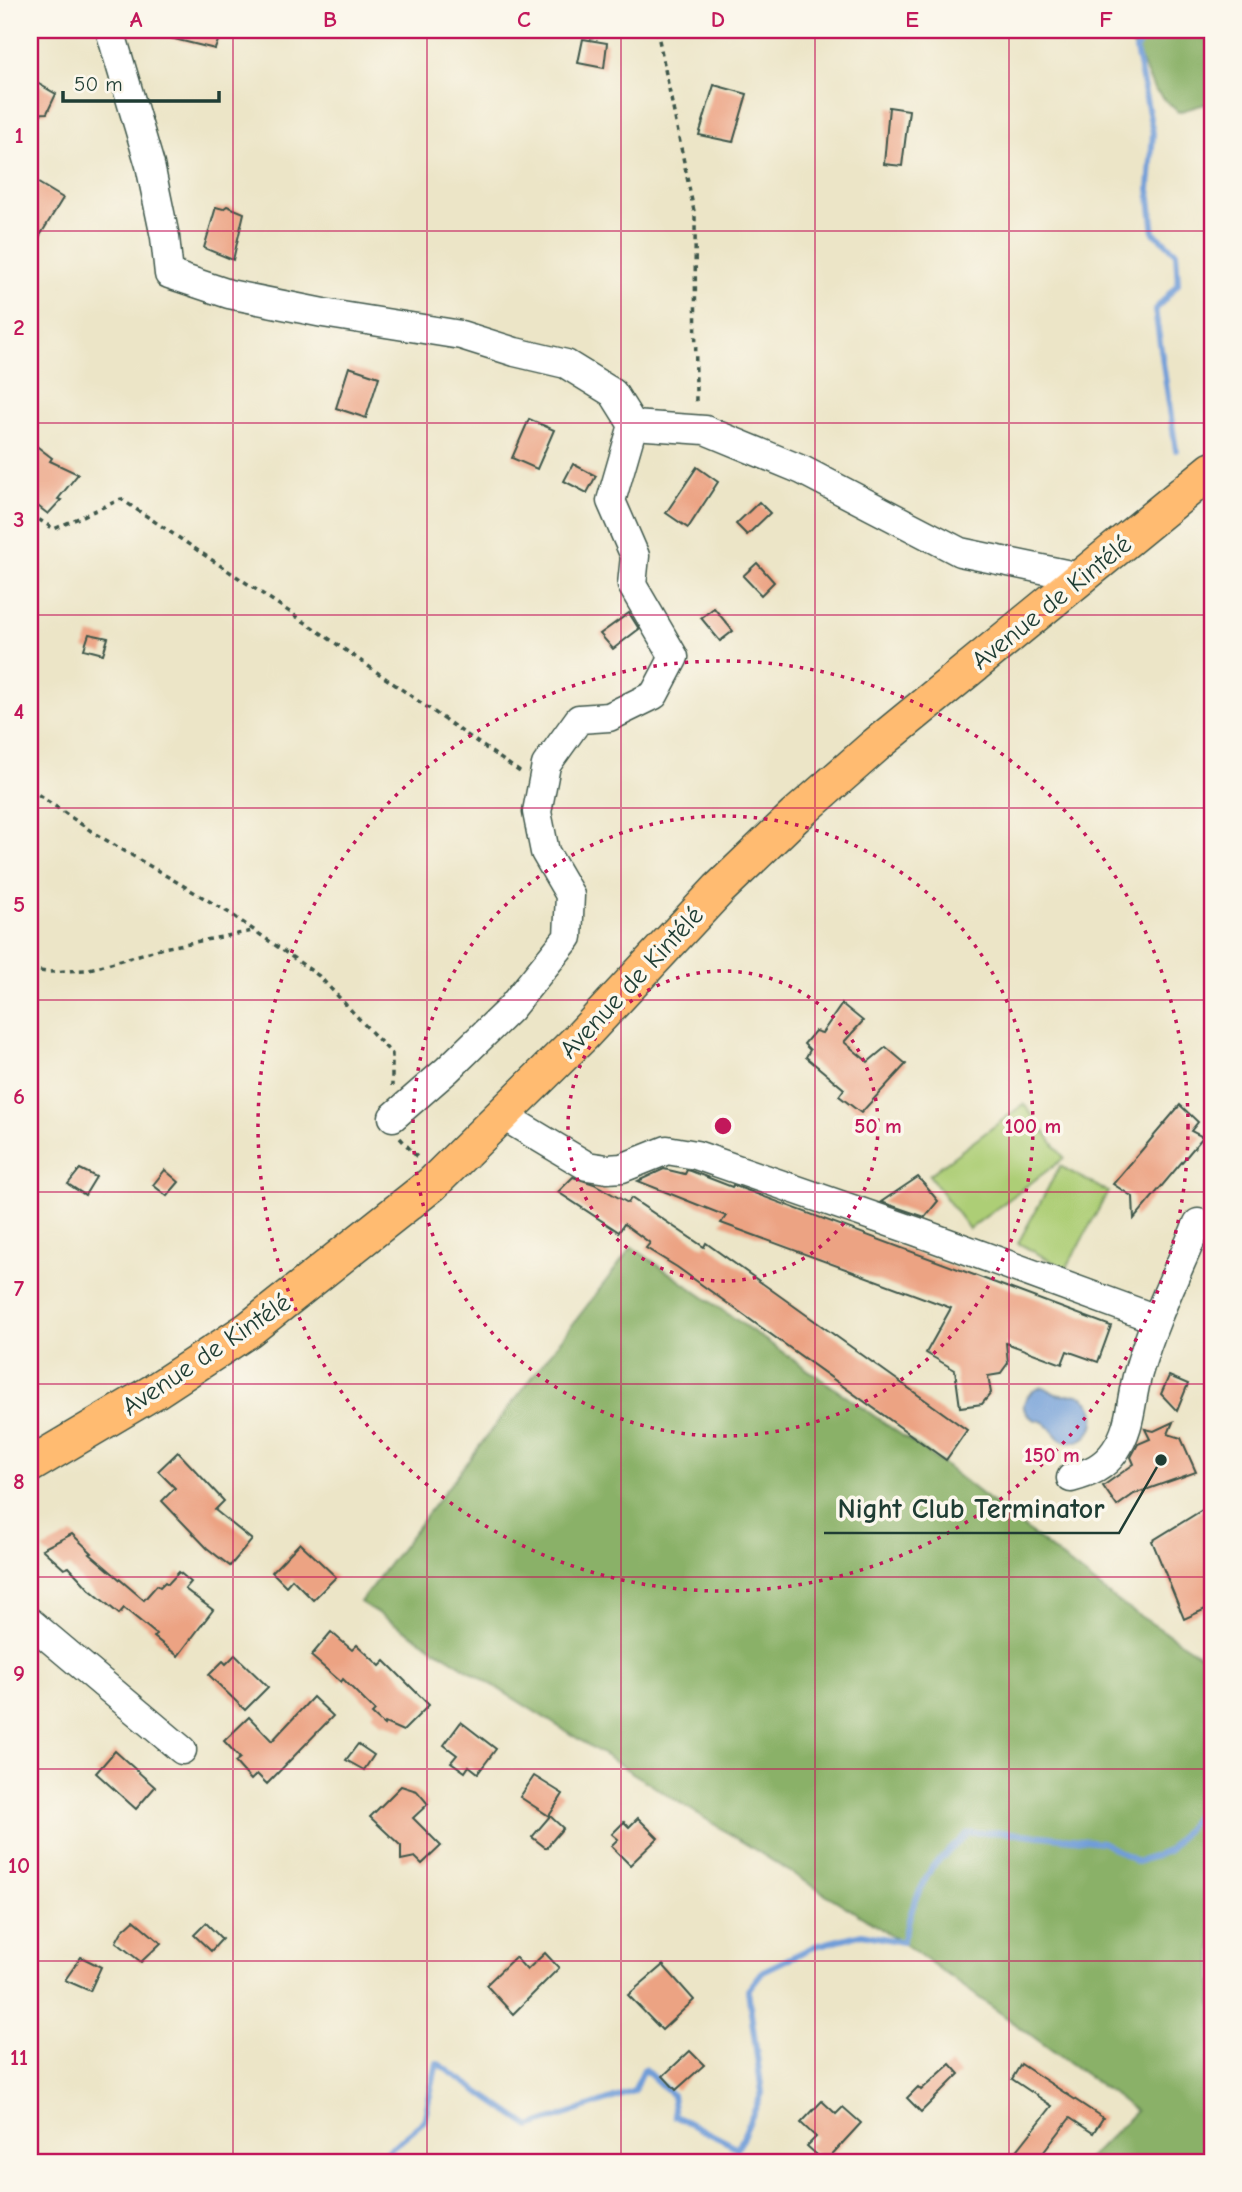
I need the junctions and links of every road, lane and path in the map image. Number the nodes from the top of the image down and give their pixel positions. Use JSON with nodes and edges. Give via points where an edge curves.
{"nodes":[{"id":1,"x":110,"y":30,"type":"edge"},
{"id":2,"x":657,"y":30,"type":"edge"},
{"id":3,"x":696,"y":408,"type":"dead end"},
{"id":4,"x":633,"y":425,"type":"junction"},
{"id":5,"x":1212,"y":470,"type":"edge"},
{"id":6,"x":30,"y":514,"type":"edge"},
{"id":7,"x":1080,"y":577,"type":"junction"},
{"id":8,"x":542,"y":787,"type":"junction"},
{"id":9,"x":30,"y":789,"type":"edge"},
{"id":10,"x":253,"y":930,"type":"junction"},
{"id":11,"x":30,"y":971,"type":"edge"},
{"id":12,"x":502,"y":1115,"type":"junction"},
{"id":13,"x":393,"y":1117,"type":"junction"},
{"id":14,"x":432,"y":1184,"type":"junction"},
{"id":15,"x":1198,"y":1223,"type":"dead end"},
{"id":16,"x":1156,"y":1319,"type":"junction"},
{"id":17,"x":30,"y":1465,"type":"edge"},
{"id":18,"x":1071,"y":1478,"type":"dead end"},
{"id":19,"x":30,"y":1622,"type":"edge"},
{"id":20,"x":182,"y":1750,"type":"dead end"}],
"edges":[{"from":1,"to":4,"type":"lane","via":[[150,165],[169,274],[229,293],[461,335],[566,364],[613,393]]},
{"from":2,"to":3,"type":"path","via":[[695,216]]},
{"from":4,"to":7,"type":"lane","via":[[705,430],[802,470],[960,552]]},
{"from":4,"to":8,"type":"lane","via":[[611,501],[635,556],[632,585],[674,657],[654,695],[609,717],[579,719],[546,765]]},
{"from":5,"to":7,"type":"main road","name":"Avenue de Kintélé"},
{"from":6,"to":8,"type":"path","via":[[54,529],[121,499]]},
{"from":7,"to":12,"type":"main road","name":"Avenue de Kintélé","via":[[795,816]]},
{"from":8,"to":13,"type":"lane","via":[[537,812],[545,852],[570,895],[568,937],[510,1009]]},
{"from":9,"to":10,"type":"path"},
{"from":10,"to":11,"type":"path","via":[[86,970]]},
{"from":10,"to":13,"type":"path","via":[[319,976],[384,1043],[392,1054]]},
{"from":12,"to":14,"type":"main road","name":"Avenue de Kintélé"},
{"from":12,"to":16,"type":"lane","via":[[587,1166],[622,1168],[667,1150],[696,1155]]},
{"from":13,"to":14,"type":"path","via":[[401,1140],[416,1154]]},
{"from":14,"to":17,"type":"main road","name":"Avenue de Kintélé","via":[[248,1330]]},
{"from":15,"to":16,"type":"lane"},
{"from":16,"to":18,"type":"lane","via":[[1137,1376],[1129,1425],[1115,1451],[1095,1472]]},
{"from":19,"to":20,"type":"lane"}]}
